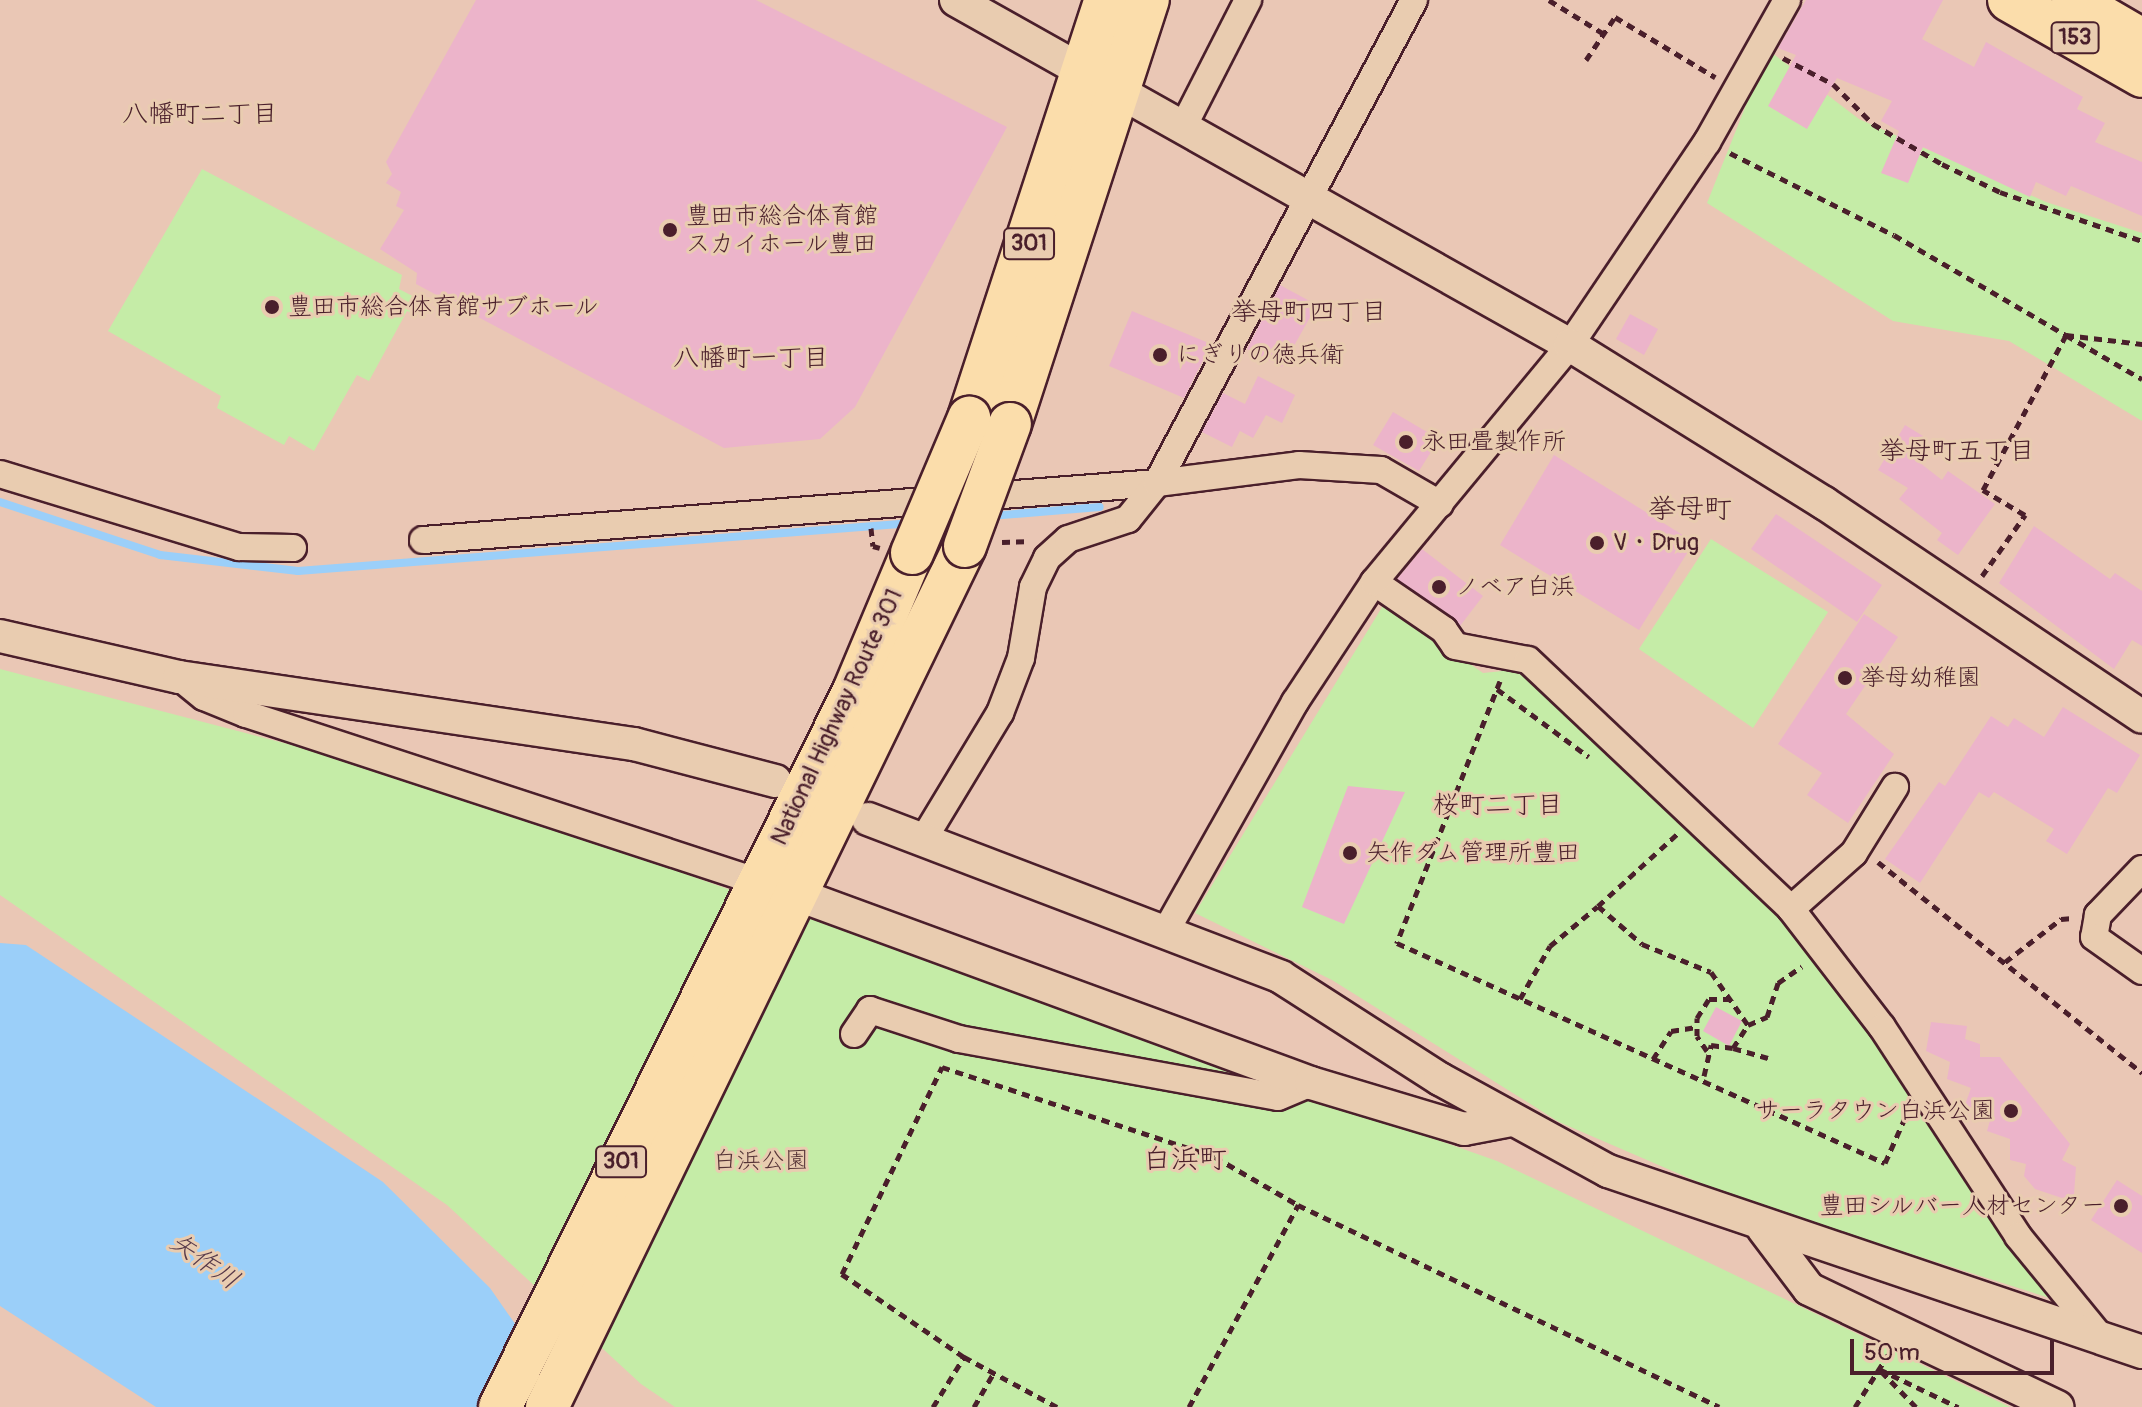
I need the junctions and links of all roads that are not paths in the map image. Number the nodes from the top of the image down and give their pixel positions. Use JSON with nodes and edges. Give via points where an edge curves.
{"nodes":[{"id":1,"x":956,"y":0,"type":"edge"},
{"id":2,"x":1106,"y":0,"type":"edge"},
{"id":3,"x":1148,"y":0,"type":"edge"},
{"id":4,"x":1248,"y":0,"type":"edge"},
{"id":5,"x":1414,"y":0,"type":"edge"},
{"id":6,"x":1787,"y":0,"type":"edge"},
{"id":7,"x":2009,"y":0,"type":"edge"},
{"id":8,"x":2089,"y":4,"type":"edge"},
{"id":9,"x":2142,"y":40,"type":"edge"},
{"id":10,"x":1080,"y":66,"type":"junction"},
{"id":11,"x":2142,"y":76,"type":"edge"},
{"id":12,"x":1118,"y":91,"type":"junction"},
{"id":13,"x":1183,"y":127,"type":"junction"},
{"id":14,"x":1307,"y":194,"type":"junction"},
{"id":15,"x":1570,"y":345,"type":"junction"},
{"id":16,"x":990,"y":421,"type":"junction"},
{"id":17,"x":0,"y":474,"type":"edge"},
{"id":18,"x":1157,"y":483,"type":"junction"},
{"id":19,"x":1439,"y":506,"type":"junction"},
{"id":20,"x":423,"y":540,"type":"dead end"},
{"id":21,"x":293,"y":548,"type":"dead end"},
{"id":22,"x":1374,"y":582,"type":"junction"},
{"id":23,"x":0,"y":636,"type":"edge"},
{"id":24,"x":179,"y":677,"type":"junction"},
{"id":25,"x":2142,"y":717,"type":"edge"},
{"id":26,"x":775,"y":781,"type":"dead end"},
{"id":27,"x":1895,"y":787,"type":"dead end"},
{"id":28,"x":868,"y":819,"type":"dead end"},
{"id":29,"x":923,"y":840,"type":"junction"},
{"id":30,"x":2142,"y":869,"type":"edge"},
{"id":31,"x":750,"y":900,"type":"junction"},
{"id":32,"x":1791,"y":909,"type":"junction"},
{"id":33,"x":792,"y":913,"type":"junction"},
{"id":34,"x":1167,"y":929,"type":"junction"},
{"id":35,"x":2142,"y":971,"type":"edge"},
{"id":36,"x":854,"y":1034,"type":"dead end"},
{"id":37,"x":1311,"y":1083,"type":"junction"},
{"id":38,"x":1511,"y":1120,"type":"junction"},
{"id":39,"x":1763,"y":1228,"type":"junction"},
{"id":40,"x":2099,"y":1335,"type":"junction"},
{"id":41,"x":2142,"y":1352,"type":"edge"},
{"id":42,"x":500,"y":1407,"type":"edge"},
{"id":43,"x":547,"y":1407,"type":"edge"},
{"id":44,"x":2057,"y":1407,"type":"edge"}],
"edges":[{"from":1,"to":10,"type":"street"},
{"from":2,"to":10,"type":"highway","name":"National Highway Route 301","number":"301"},
{"from":3,"to":12,"type":"highway","name":"National Highway Route 301","number":"301"},
{"from":4,"to":13,"type":"street"},
{"from":5,"to":14,"type":"street"},
{"from":6,"to":15,"type":"street","via":[[1707,142]]},
{"from":7,"to":11,"type":"highway","number":"153"},
{"from":8,"to":9,"type":"highway","number":"153"},
{"from":10,"to":12,"type":"street"},
{"from":10,"to":16,"type":"highway","name":"National Highway Route 301","number":"301","via":[[1023,264]]},
{"from":12,"to":13,"type":"street"},
{"from":12,"to":16,"type":"highway","name":"National Highway Route 301","number":"301"},
{"from":13,"to":14,"type":"street"},
{"from":14,"to":15,"type":"street"},
{"from":14,"to":18,"type":"street"},
{"from":15,"to":19,"type":"street"},
{"from":15,"to":25,"type":"street","via":[[1824,503]]},
{"from":16,"to":31,"type":"highway","name":"National Highway Route 301","number":"301","bridge":true,"via":[[912,553],[854,691]]},
{"from":16,"to":33,"type":"highway","name":"National Highway Route 301","number":"301","bridge":true,"via":[[965,546]]},
{"from":17,"to":21,"type":"street","via":[[239,547]]},
{"from":18,"to":19,"type":"street","via":[[1360,464]]},
{"from":18,"to":20,"type":"street"},
{"from":18,"to":29,"type":"street","via":[[1128,519],[1068,539],[1047,558],[1033,587],[1021,658],[1000,713]]},
{"from":19,"to":22,"type":"street"},
{"from":22,"to":32,"type":"street","via":[[1444,630],[1455,646],[1528,660]]},
{"from":22,"to":34,"type":"street","via":[[1295,702]]},
{"from":23,"to":24,"type":"street"},
{"from":24,"to":26,"type":"street","via":[[634,744]]},
{"from":24,"to":31,"type":"street","via":[[204,697],[246,714]]},
{"from":27,"to":32,"type":"street","via":[[1861,854]]},
{"from":28,"to":29,"type":"street"},
{"from":29,"to":34,"type":"street"},
{"from":30,"to":35,"type":"street","via":[[2098,915],[2094,937]]},
{"from":31,"to":42,"type":"highway","name":"National Highway Route 301","number":"301"},
{"from":32,"to":40,"type":"street","via":[[1882,1027],[2018,1236]]},
{"from":33,"to":37,"type":"street"},
{"from":33,"to":43,"type":"highway","name":"National Highway Route 301","number":"301"},
{"from":34,"to":38,"type":"street","via":[[1295,984]]},
{"from":36,"to":37,"type":"street","via":[[870,1010],[959,1039],[1278,1097]]},
{"from":37,"to":38,"type":"street","via":[[1464,1129]]},
{"from":38,"to":39,"type":"street","via":[[1608,1171]]},
{"from":39,"to":40,"type":"street"},
{"from":39,"to":44,"type":"street","via":[[1809,1289]]},
{"from":40,"to":41,"type":"street"}]}
